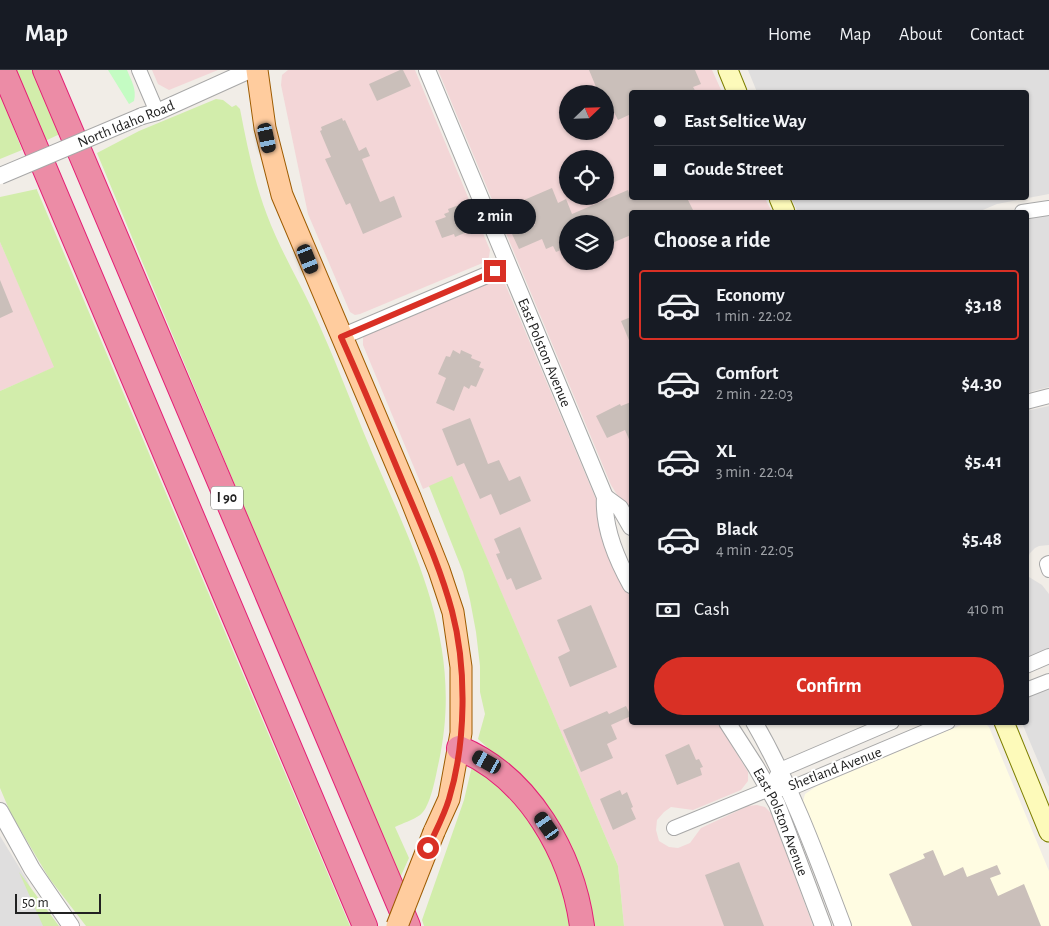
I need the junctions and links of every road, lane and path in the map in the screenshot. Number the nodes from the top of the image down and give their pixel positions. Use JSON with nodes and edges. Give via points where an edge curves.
{"nodes":[{"id":1,"x":3,"y":70,"type":"edge"},
{"id":2,"x":45,"y":70,"type":"edge"},
{"id":3,"x":139,"y":70,"type":"edge"},
{"id":4,"x":250,"y":70,"type":"edge"},
{"id":5,"x":257,"y":70,"type":"edge"},
{"id":6,"x":427,"y":70,"type":"edge"},
{"id":7,"x":728,"y":70,"type":"edge"},
{"id":8,"x":736,"y":90,"type":"edge"},
{"id":9,"x":149,"y":114,"type":"junction"},
{"id":10,"x":0,"y":176,"type":"edge"},
{"id":11,"x":1049,"y":208,"type":"edge"},
{"id":12,"x":1029,"y":211,"type":"edge"},
{"id":13,"x":508,"y":266,"type":"junction"},
{"id":14,"x":341,"y":337,"type":"junction"},
{"id":15,"x":1049,"y":396,"type":"edge"},
{"id":16,"x":1029,"y":401,"type":"edge"},
{"id":17,"x":605,"y":497,"type":"junction"},
{"id":18,"x":629,"y":524,"type":"edge"},
{"id":19,"x":629,"y":580,"type":"edge"},
{"id":20,"x":1049,"y":656,"type":"edge"},
{"id":21,"x":1029,"y":665,"type":"edge"},
{"id":22,"x":1049,"y":681,"type":"edge"},
{"id":23,"x":1029,"y":689,"type":"edge"},
{"id":24,"x":730,"y":725,"type":"edge"},
{"id":25,"x":756,"y":725,"type":"edge"},
{"id":26,"x":885,"y":725,"type":"edge"},
{"id":27,"x":941,"y":725,"type":"edge"},
{"id":28,"x":1005,"y":725,"type":"edge"},
{"id":29,"x":459,"y":748,"type":"junction"},
{"id":30,"x":780,"y":770,"type":"junction"},
{"id":31,"x":769,"y":789,"type":"junction"},
{"id":32,"x":788,"y":789,"type":"junction"},
{"id":33,"x":0,"y":811,"type":"edge"},
{"id":34,"x":674,"y":828,"type":"dead end"},
{"id":35,"x":1049,"y":832,"type":"edge"},
{"id":36,"x":71,"y":926,"type":"edge"},
{"id":37,"x":365,"y":926,"type":"edge"},
{"id":38,"x":397,"y":926,"type":"edge"},
{"id":39,"x":408,"y":926,"type":"edge"},
{"id":40,"x":582,"y":926,"type":"edge"},
{"id":41,"x":823,"y":926,"type":"edge"},
{"id":42,"x":843,"y":926,"type":"edge"}],
"edges":[{"from":1,"to":37,"type":"highway","number":"I 90"},
{"from":2,"to":39,"type":"highway","number":"I 90"},
{"from":3,"to":9,"type":"street"},
{"from":4,"to":9,"type":"street","name":"North Idaho Road"},
{"from":5,"to":14,"type":"main road","via":[[265,128],[282,195]]},
{"from":6,"to":13,"type":"street","name":"East Polston Avenue"},
{"from":7,"to":8,"type":"main road"},
{"from":9,"to":10,"type":"street","name":"North Idaho Road","bridge":true},
{"from":11,"to":12,"type":"street"},
{"from":13,"to":14,"type":"street"},
{"from":13,"to":17,"type":"street","name":"East Polston Avenue"},
{"from":14,"to":29,"type":"main road","via":[[439,570],[453,612],[461,667]]},
{"from":15,"to":16,"type":"street"},
{"from":17,"to":18,"type":"street","name":"East Polston Avenue","via":[[620,508]]},
{"from":17,"to":19,"type":"street","name":"East Polston Avenue","via":[[611,538]]},
{"from":20,"to":21,"type":"street"},
{"from":22,"to":23,"type":"street"},
{"from":24,"to":31,"type":"street","name":"East Polston Avenue"},
{"from":25,"to":30,"type":"street","name":"East Polston Avenue"},
{"from":26,"to":30,"type":"street","name":"Shetland Avenue"},
{"from":27,"to":32,"type":"street","name":"Shetland Avenue"},
{"from":28,"to":35,"type":"main road"},
{"from":29,"to":38,"type":"main road","bridge":true,"via":[[449,799]]},
{"from":29,"to":40,"type":"highway","via":[[487,762],[505,776],[542,819],[562,855]]},
{"from":30,"to":31,"type":"street","name":"Shetland Avenue"},
{"from":30,"to":32,"type":"street","name":"East Polston Avenue"},
{"from":31,"to":32,"type":"street","name":"Shetland Avenue"},
{"from":31,"to":34,"type":"street"},
{"from":31,"to":41,"type":"street","name":"East Polston Avenue"},
{"from":32,"to":42,"type":"street","name":"East Polston Avenue"},
{"from":33,"to":36,"type":"street","via":[[32,869]]}]}
